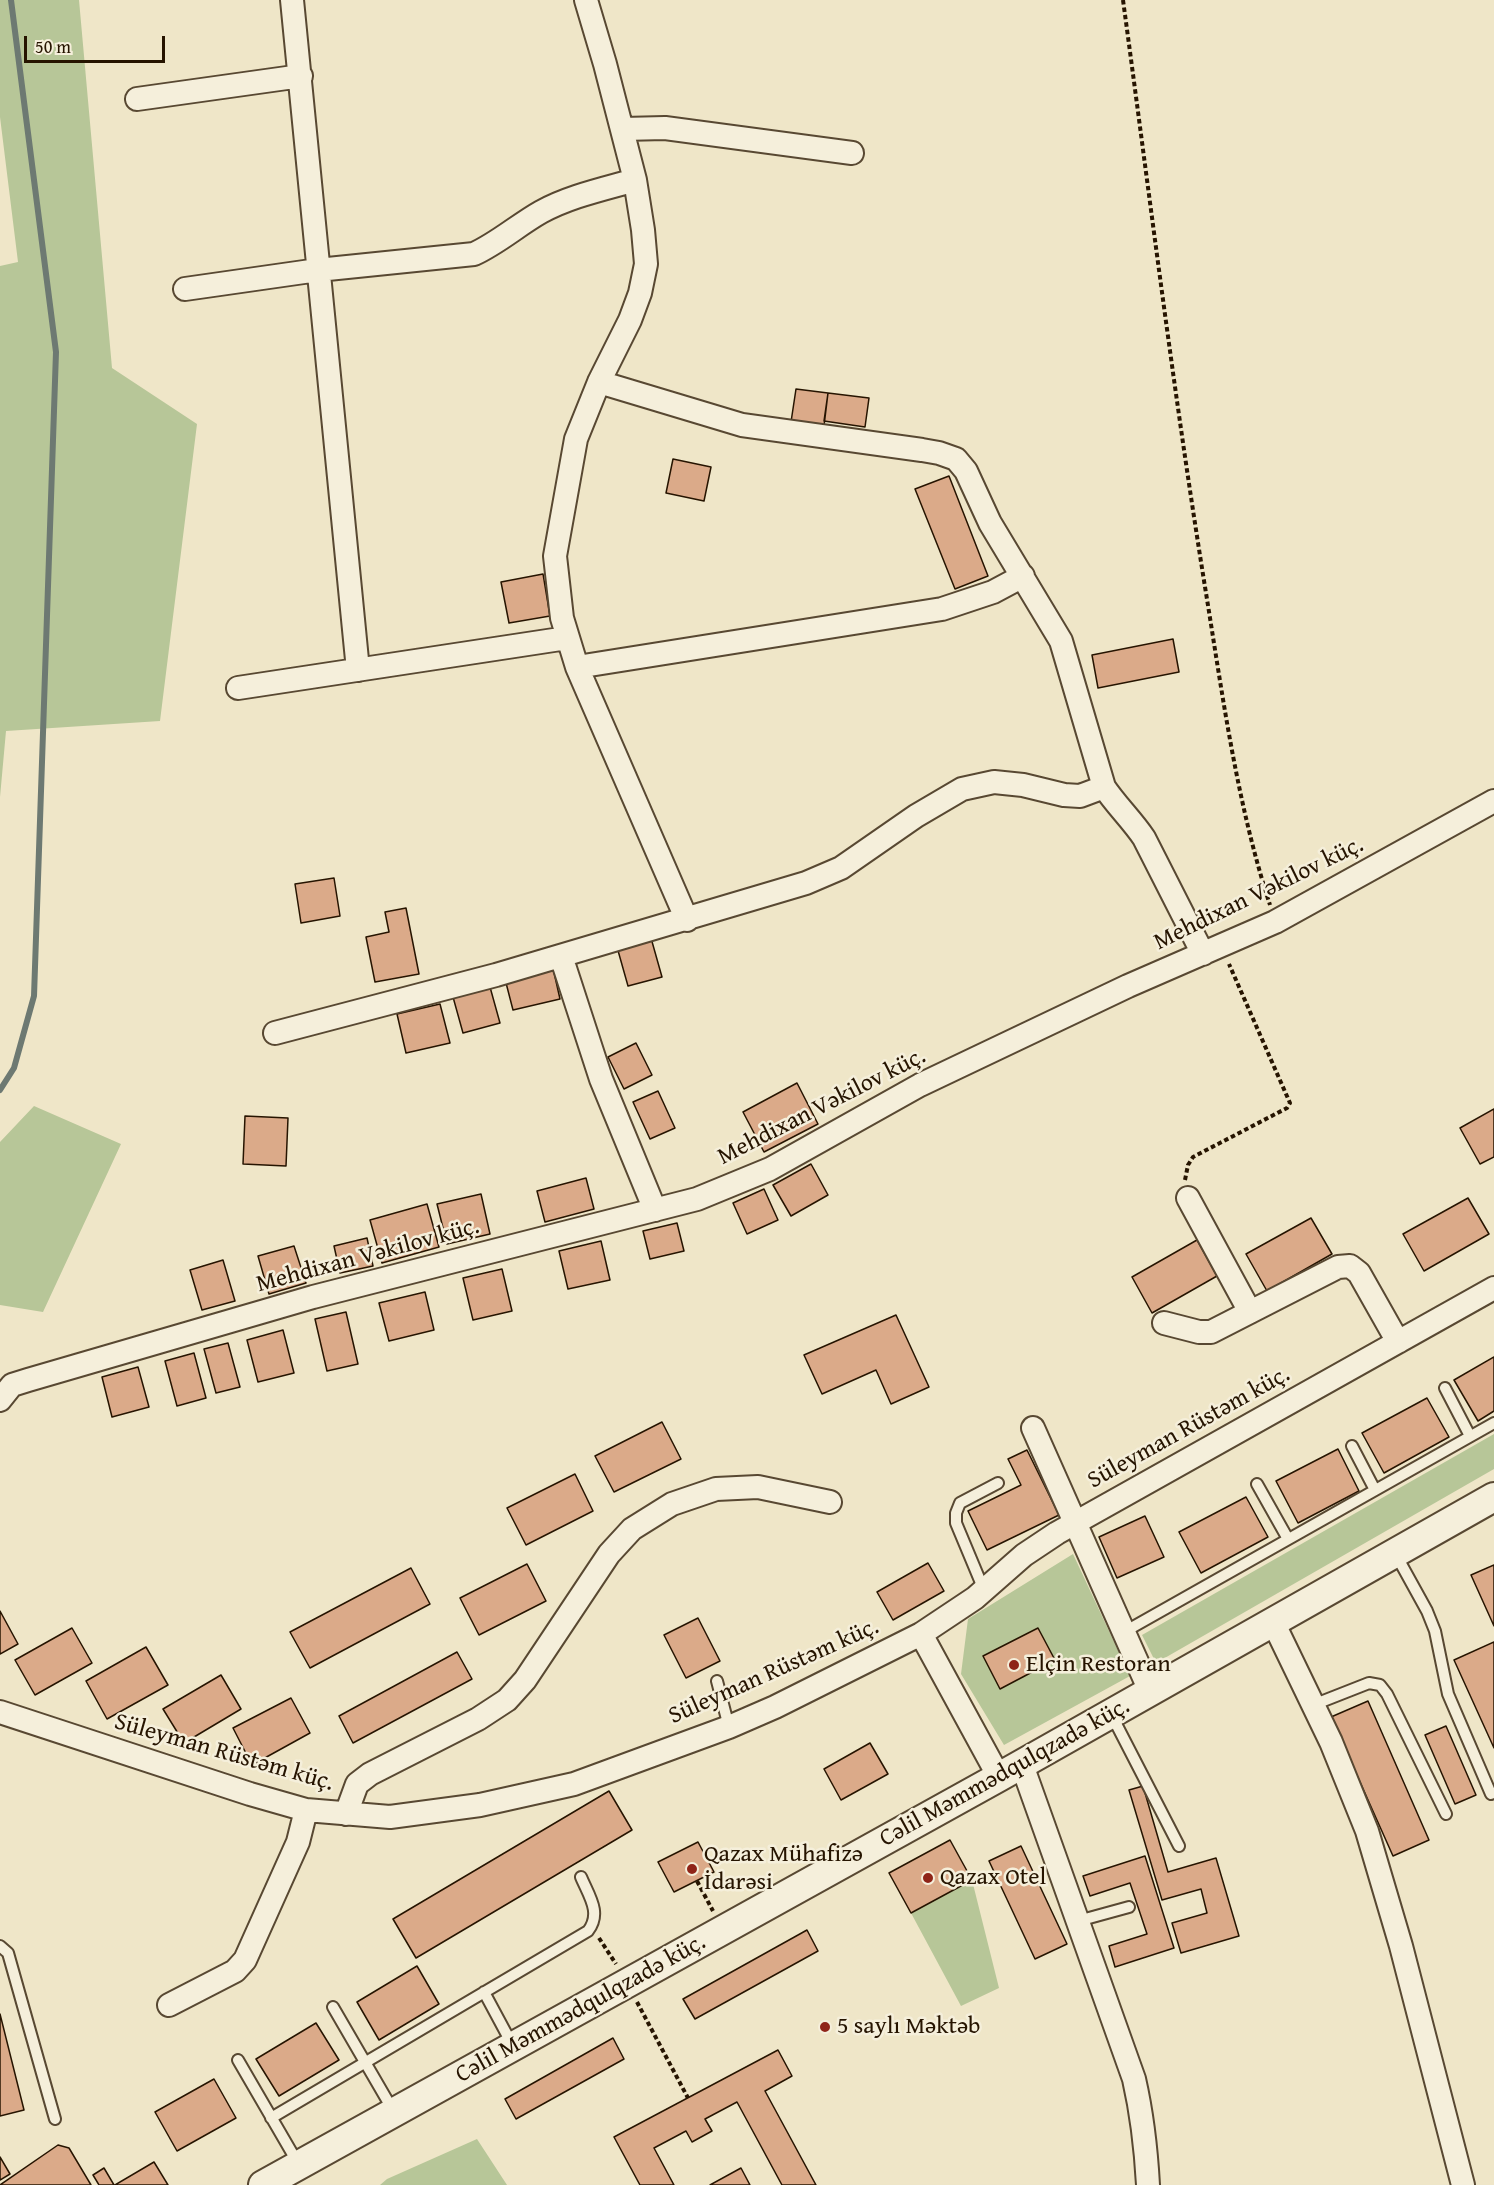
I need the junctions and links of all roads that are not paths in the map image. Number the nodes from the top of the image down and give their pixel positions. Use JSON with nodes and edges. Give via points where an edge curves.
{"nodes":[{"id":1,"x":292,"y":0,"type":"edge"},
{"id":2,"x":586,"y":0,"type":"edge"},
{"id":3,"x":301,"y":76,"type":"junction"},
{"id":4,"x":137,"y":99,"type":"dead end"},
{"id":5,"x":623,"y":129,"type":"junction"},
{"id":6,"x":852,"y":153,"type":"dead end"},
{"id":7,"x":635,"y":180,"type":"junction"},
{"id":8,"x":318,"y":270,"type":"junction"},
{"id":9,"x":185,"y":290,"type":"dead end"},
{"id":10,"x":599,"y":382,"type":"junction"},
{"id":11,"x":1023,"y":576,"type":"junction"},
{"id":12,"x":567,"y":638,"type":"junction"},
{"id":13,"x":577,"y":667,"type":"junction"},
{"id":14,"x":358,"y":670,"type":"junction"},
{"id":15,"x":238,"y":688,"type":"dead end"},
{"id":16,"x":1104,"y":787,"type":"junction"},
{"id":17,"x":1494,"y":801,"type":"edge"},
{"id":18,"x":687,"y":920,"type":"junction"},
{"id":19,"x":1212,"y":950,"type":"junction"},
{"id":20,"x":561,"y":956,"type":"junction"},
{"id":21,"x":275,"y":1033,"type":"dead end"},
{"id":22,"x":1188,"y":1198,"type":"road end"},
{"id":23,"x":655,"y":1210,"type":"junction"},
{"id":24,"x":1494,"y":1288,"type":"edge"},
{"id":25,"x":1250,"y":1312,"type":"junction"},
{"id":26,"x":1164,"y":1323,"type":"dead end"},
{"id":27,"x":1398,"y":1342,"type":"junction"},
{"id":28,"x":1445,"y":1388,"type":"dead end"},
{"id":29,"x":0,"y":1400,"type":"edge"},
{"id":30,"x":1494,"y":1423,"type":"edge"},
{"id":31,"x":1033,"y":1428,"type":"dead end"},
{"id":32,"x":1470,"y":1436,"type":"junction"},
{"id":33,"x":1352,"y":1446,"type":"dead end"},
{"id":34,"x":998,"y":1483,"type":"dead end"},
{"id":35,"x":1257,"y":1484,"type":"dead end"},
{"id":36,"x":1375,"y":1490,"type":"junction"},
{"id":37,"x":830,"y":1502,"type":"dead end"},
{"id":38,"x":1492,"y":1502,"type":"edge"},
{"id":39,"x":1076,"y":1523,"type":"junction"},
{"id":40,"x":1288,"y":1539,"type":"junction"},
{"id":41,"x":1395,"y":1553,"type":"junction"},
{"id":42,"x":984,"y":1590,"type":"junction"},
{"id":43,"x":1273,"y":1622,"type":"junction"},
{"id":44,"x":1124,"y":1632,"type":"junction"},
{"id":45,"x":921,"y":1634,"type":"junction"},
{"id":46,"x":717,"y":1681,"type":"dead end"},
{"id":47,"x":1150,"y":1691,"type":"junction"},
{"id":48,"x":1313,"y":1705,"type":"junction"},
{"id":49,"x":0,"y":1712,"type":"edge"},
{"id":50,"x":1111,"y":1713,"type":"junction"},
{"id":51,"x":729,"y":1727,"type":"junction"},
{"id":52,"x":1010,"y":1771,"type":"junction"},
{"id":53,"x":1491,"y":1794,"type":"dead end"},
{"id":54,"x":306,"y":1810,"type":"junction"},
{"id":55,"x":346,"y":1814,"type":"junction"},
{"id":56,"x":1446,"y":1814,"type":"dead end"},
{"id":57,"x":1179,"y":1846,"type":"dead end"},
{"id":58,"x":582,"y":1877,"type":"dead end"},
{"id":59,"x":1129,"y":1907,"type":"dead end"},
{"id":60,"x":1078,"y":1922,"type":"junction"},
{"id":61,"x":0,"y":1946,"type":"edge"},
{"id":62,"x":484,"y":1992,"type":"junction"},
{"id":63,"x":169,"y":2005,"type":"dead end"},
{"id":64,"x":333,"y":2007,"type":"dead end"},
{"id":65,"x":513,"y":2046,"type":"junction"},
{"id":66,"x":238,"y":2060,"type":"dead end"},
{"id":67,"x":364,"y":2063,"type":"junction"},
{"id":68,"x":394,"y":2112,"type":"junction"},
{"id":69,"x":271,"y":2118,"type":"junction"},
{"id":70,"x":55,"y":2119,"type":"dead end"},
{"id":71,"x":299,"y":2165,"type":"junction"},
{"id":72,"x":263,"y":2185,"type":"edge"},
{"id":73,"x":1148,"y":2185,"type":"edge"},
{"id":74,"x":1463,"y":2185,"type":"edge"}],
"edges":[{"from":1,"to":3,"type":"street"},
{"from":2,"to":5,"type":"street"},
{"from":3,"to":4,"type":"street"},
{"from":3,"to":8,"type":"street"},
{"from":5,"to":6,"type":"street","via":[[665,128]]},
{"from":5,"to":7,"type":"street"},
{"from":7,"to":8,"type":"street","via":[[544,210],[474,254]]},
{"from":7,"to":10,"type":"street","via":[[646,264],[637,302]]},
{"from":8,"to":9,"type":"street"},
{"from":8,"to":14,"type":"street"},
{"from":10,"to":11,"type":"street","via":[[742,426],[922,450],[956,459]]},
{"from":10,"to":12,"type":"street","via":[[576,439],[555,556]]},
{"from":11,"to":13,"type":"street","via":[[993,592],[942,609]]},
{"from":11,"to":16,"type":"street","via":[[1061,640]]},
{"from":12,"to":13,"type":"street"},
{"from":12,"to":14,"type":"street"},
{"from":13,"to":18,"type":"street"},
{"from":14,"to":15,"type":"street"},
{"from":16,"to":18,"type":"street","via":[[1080,796],[994,782],[962,789],[841,868],[806,883]]},
{"from":16,"to":19,"type":"street","via":[[1144,837]]},
{"from":17,"to":19,"type":"street","name":"Mehdixan Vəkilov küç.","via":[[1275,922]]},
{"from":18,"to":20,"type":"street"},
{"from":19,"to":23,"type":"street","name":"Mehdixan Vəkilov küç.","via":[[920,1085],[770,1169],[697,1199]]},
{"from":20,"to":21,"type":"street"},
{"from":20,"to":23,"type":"street","via":[[601,1079]]},
{"from":22,"to":25,"type":"street"},
{"from":23,"to":29,"type":"street","name":"Mehdixan Vəkilov küç.","via":[[312,1297],[12,1385]]},
{"from":24,"to":27,"type":"street","name":"Süleyman Rüstəm küç."},
{"from":25,"to":26,"type":"street","via":[[1210,1332]]},
{"from":25,"to":27,"type":"street","via":[[1338,1267],[1350,1266],[1359,1273]]},
{"from":27,"to":39,"type":"street","name":"Süleyman Rüstəm küç."},
{"from":28,"to":32,"type":"lane"},
{"from":30,"to":32,"type":"lane"},
{"from":31,"to":39,"type":"street"},
{"from":32,"to":36,"type":"lane"},
{"from":33,"to":36,"type":"lane"},
{"from":34,"to":42,"type":"lane","via":[[960,1503],[956,1513],[956,1523]]},
{"from":35,"to":40,"type":"lane"},
{"from":36,"to":40,"type":"lane"},
{"from":37,"to":55,"type":"street","via":[[758,1487],[716,1489],[672,1504],[632,1529],[609,1554],[525,1680],[507,1700],[478,1719],[369,1774],[357,1784]]},
{"from":38,"to":41,"type":"street","name":"Cəlil Məmmədqulqzadə küç."},
{"from":39,"to":42,"type":"street","name":"Süleyman Rüstəm küç.","via":[[1024,1555]]},
{"from":39,"to":44,"type":"street"},
{"from":40,"to":44,"type":"lane"},
{"from":41,"to":43,"type":"street","name":"Cəlil Məmmədqulqzadə küç."},
{"from":41,"to":53,"type":"lane","via":[[1427,1611],[1448,1694]]},
{"from":42,"to":45,"type":"street","name":"Süleyman Rüstəm küç."},
{"from":43,"to":47,"type":"street","name":"Cəlil Məmmədqulqzadə küç."},
{"from":43,"to":48,"type":"street"},
{"from":44,"to":47,"type":"street"},
{"from":45,"to":51,"type":"street","name":"Süleyman Rüstəm küç."},
{"from":45,"to":52,"type":"street"},
{"from":46,"to":51,"type":"lane"},
{"from":47,"to":50,"type":"street","name":"Cəlil Məmmədqulqzadə küç."},
{"from":48,"to":56,"type":"lane","via":[[1369,1683],[1380,1685],[1388,1694]]},
{"from":48,"to":74,"type":"street","via":[[1367,1831]]},
{"from":49,"to":54,"type":"street","name":"Süleyman Rüstəm küç."},
{"from":50,"to":52,"type":"street","name":"Cəlil Məmmədqulqzadə küç."},
{"from":50,"to":57,"type":"lane"},
{"from":51,"to":55,"type":"street","name":"Süleyman Rüstəm küç.","via":[[564,1786],[480,1805],[390,1817]]},
{"from":52,"to":60,"type":"street"},
{"from":52,"to":65,"type":"street","name":"Cəlil Məmmədqulqzadə küç."},
{"from":54,"to":55,"type":"street","name":"Süleyman Rüstəm küç."},
{"from":54,"to":63,"type":"street","via":[[298,1842],[245,1960],[235,1971]]},
{"from":58,"to":62,"type":"lane","via":[[595,1912],[595,1922],[588,1931]]},
{"from":59,"to":60,"type":"lane"},
{"from":60,"to":73,"type":"street","via":[[1134,2079]]},
{"from":61,"to":70,"type":"lane","via":[[8,1953]]},
{"from":62,"to":65,"type":"lane"},
{"from":62,"to":67,"type":"lane"},
{"from":64,"to":67,"type":"lane"},
{"from":65,"to":68,"type":"street","name":"Cəlil Məmmədqulqzadə küç."},
{"from":66,"to":69,"type":"lane"},
{"from":67,"to":68,"type":"lane"},
{"from":67,"to":69,"type":"lane"},
{"from":68,"to":71,"type":"street","name":"Cəlil Məmmədqulqzadə küç."},
{"from":69,"to":71,"type":"lane"},
{"from":71,"to":72,"type":"street","name":"Cəlil Məmmədqulqzadə küç."}]}
